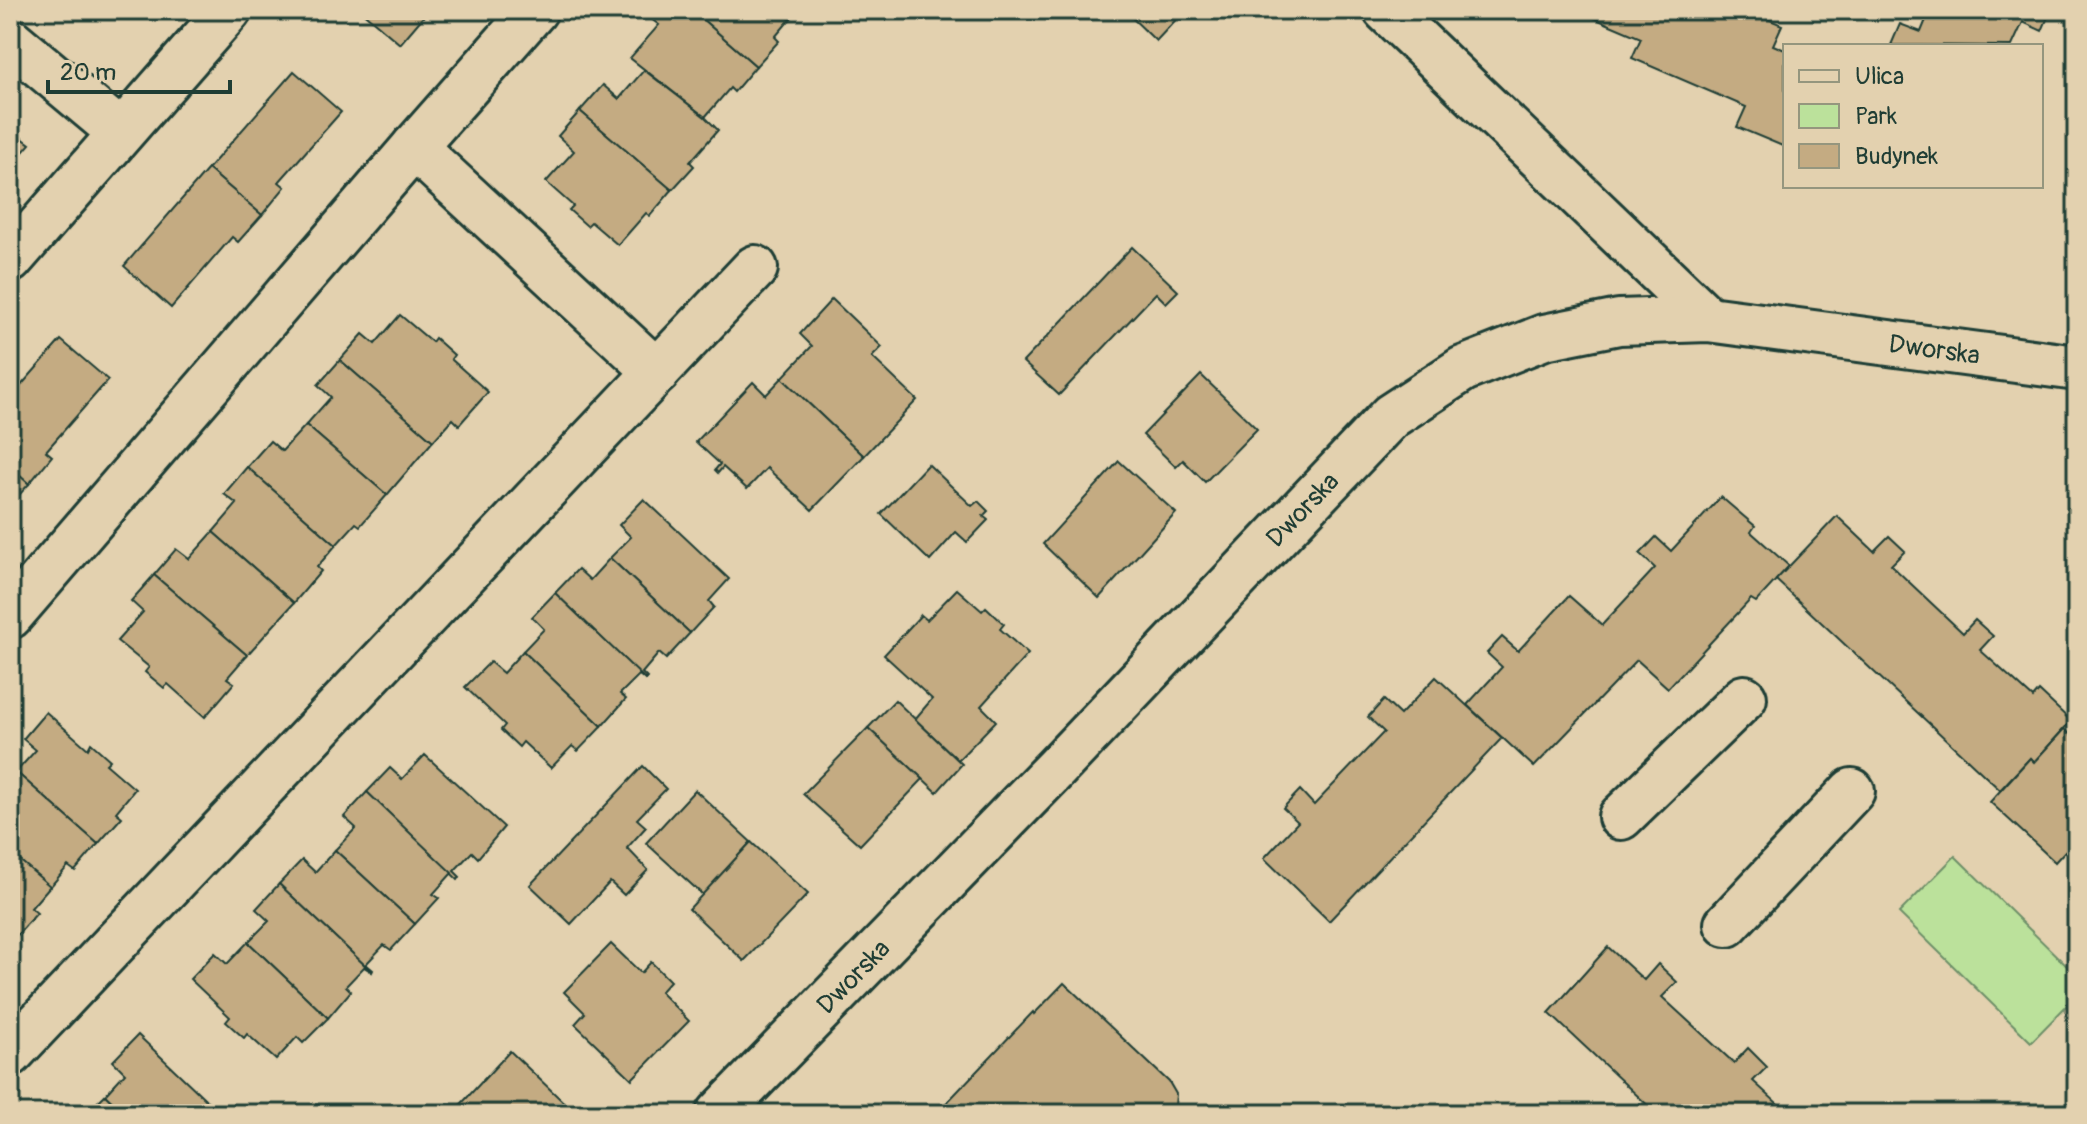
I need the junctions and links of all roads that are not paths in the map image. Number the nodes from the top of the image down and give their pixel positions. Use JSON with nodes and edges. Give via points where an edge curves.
{"nodes":[{"id":1,"x":229,"y":10,"type":"edge"},
{"id":2,"x":535,"y":10,"type":"edge"},
{"id":3,"x":1386,"y":10,"type":"edge"},
{"id":4,"x":10,"y":40,"type":"edge"},
{"id":5,"x":120,"y":132,"type":"junction"},
{"id":6,"x":414,"y":147,"type":"junction"},
{"id":7,"x":10,"y":260,"type":"edge"},
{"id":8,"x":755,"y":268,"type":"dead end"},
{"id":9,"x":1708,"y":319,"type":"junction"},
{"id":10,"x":2077,"y":368,"type":"edge"},
{"id":11,"x":657,"y":372,"type":"junction"},
{"id":12,"x":10,"y":616,"type":"edge"},
{"id":13,"x":1744,"y":698,"type":"dead end"},
{"id":14,"x":1852,"y":791,"type":"dead end"},
{"id":15,"x":1621,"y":817,"type":"dead end"},
{"id":16,"x":1727,"y":924,"type":"dead end"},
{"id":17,"x":10,"y":1054,"type":"edge"},
{"id":18,"x":719,"y":1114,"type":"edge"}],
"edges":[{"from":1,"to":5,"type":"street"},
{"from":2,"to":6,"type":"street"},
{"from":3,"to":9,"type":"street"},
{"from":4,"to":5,"type":"street"},
{"from":5,"to":7,"type":"street"},
{"from":6,"to":11,"type":"street"},
{"from":6,"to":12,"type":"street"},
{"from":8,"to":11,"type":"street"},
{"from":9,"to":10,"type":"street","name":"Dworska"},
{"from":9,"to":18,"type":"street","name":"Dworska","via":[[1619,322],[1544,337],[1463,369],[1391,416]]},
{"from":11,"to":17,"type":"street"},
{"from":13,"to":15,"type":"street"},
{"from":14,"to":16,"type":"street"}]}
